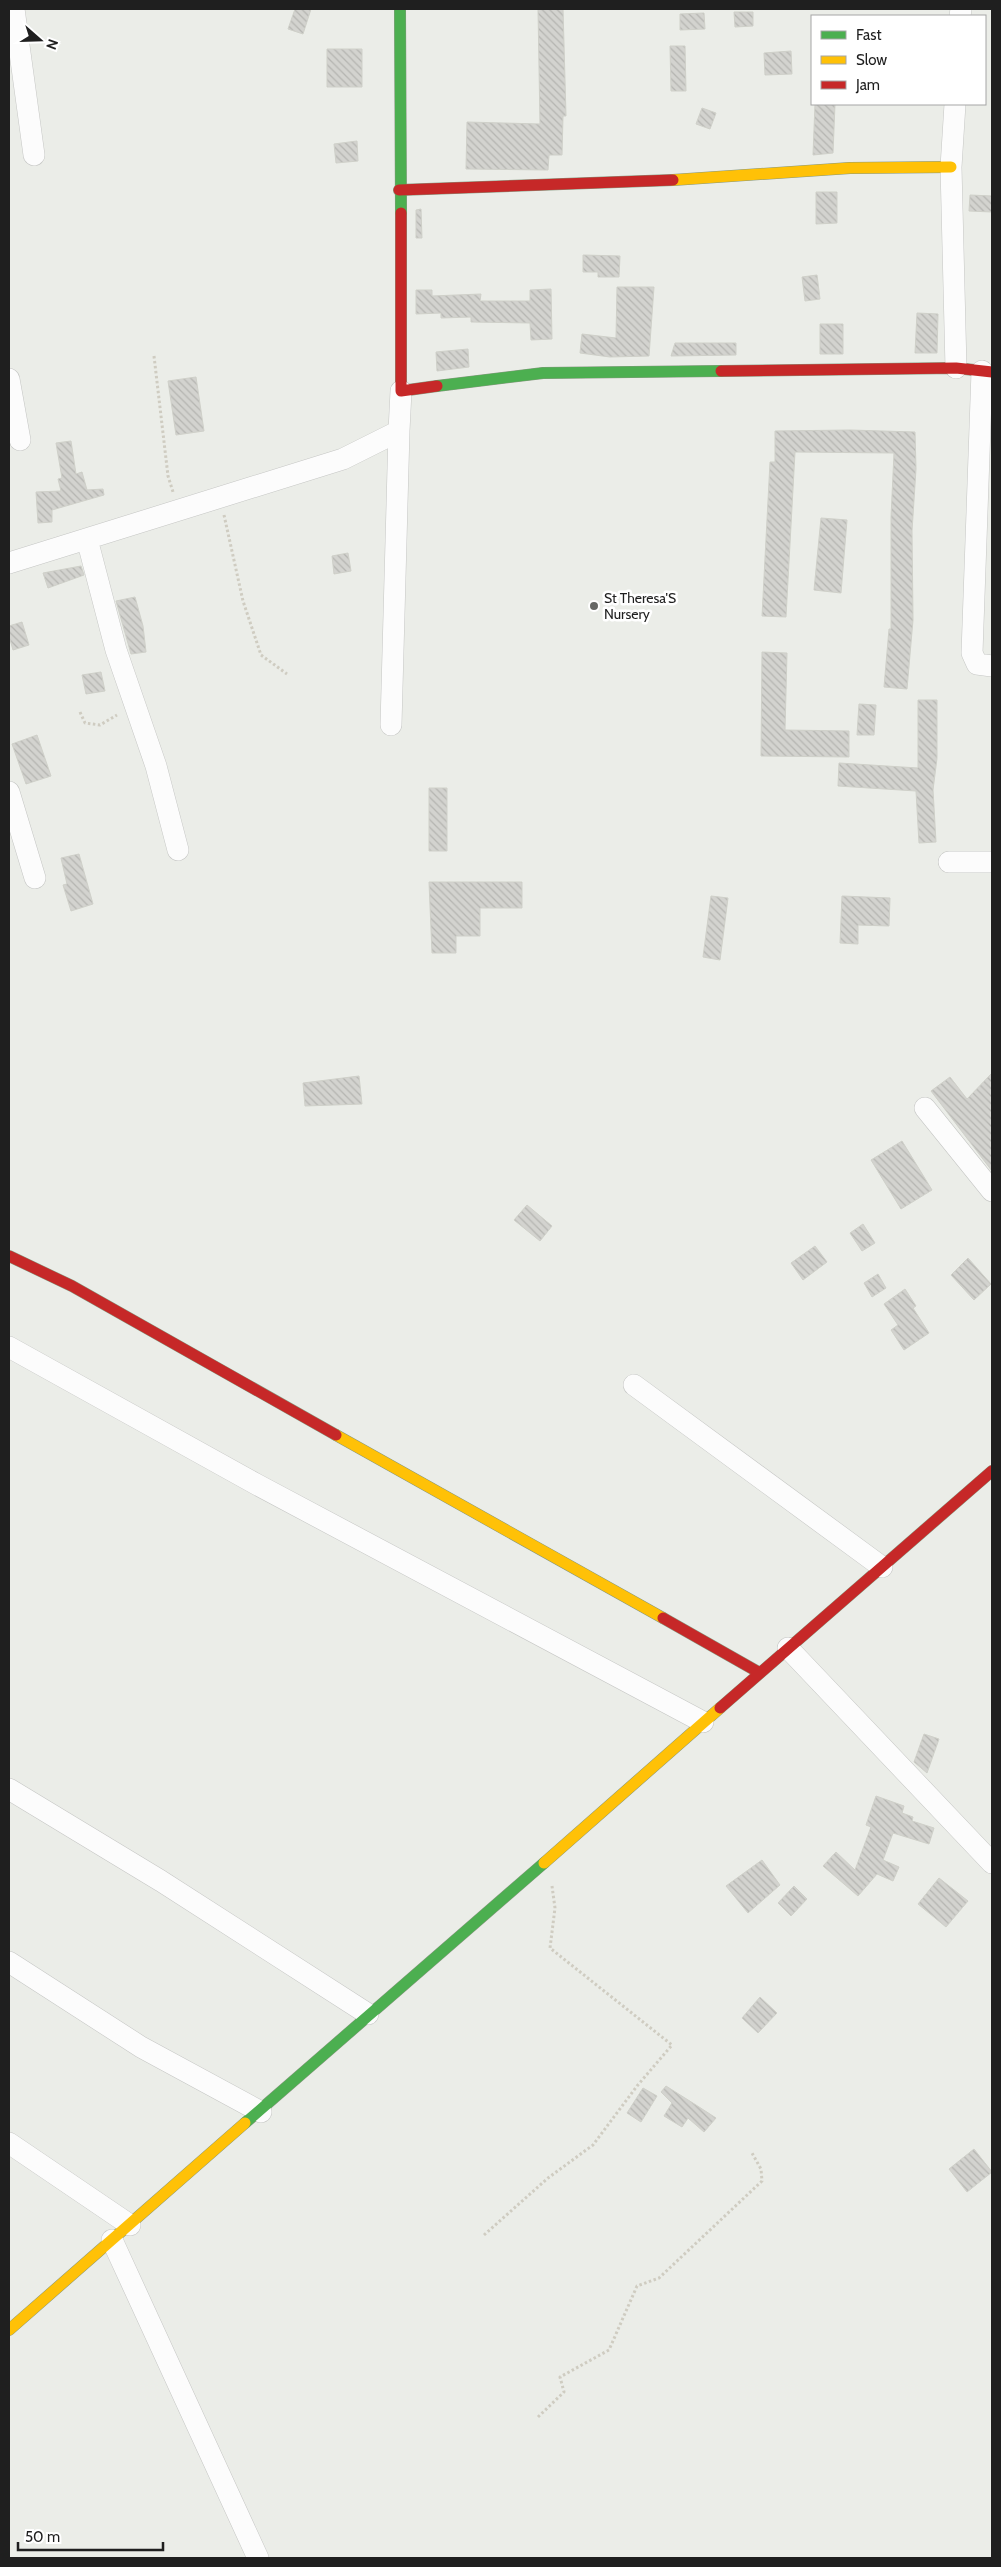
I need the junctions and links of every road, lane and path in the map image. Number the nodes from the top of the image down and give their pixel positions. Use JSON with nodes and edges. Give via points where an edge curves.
{"nodes":[{"id":1,"x":14,"y":9,"type":"edge"},
{"id":2,"x":400,"y":9,"type":"edge"},
{"id":3,"x":955,"y":105,"type":"edge"},
{"id":4,"x":34,"y":155,"type":"dead end"},
{"id":5,"x":951,"y":167,"type":"junction"},
{"id":6,"x":399,"y":190,"type":"junction"},
{"id":7,"x":154,"y":356,"type":"dead end"},
{"id":8,"x":956,"y":368,"type":"junction"},
{"id":9,"x":987,"y":371,"type":"edge"},
{"id":10,"x":9,"y":379,"type":"edge"},
{"id":11,"x":401,"y":391,"type":"junction"},
{"id":12,"x":399,"y":431,"type":"junction"},
{"id":13,"x":20,"y":440,"type":"dead end"},
{"id":14,"x":175,"y":498,"type":"dead end"},
{"id":15,"x":223,"y":510,"type":"dead end"},
{"id":16,"x":87,"y":539,"type":"junction"},
{"id":17,"x":9,"y":563,"type":"edge"},
{"id":18,"x":992,"y":666,"type":"edge"},
{"id":19,"x":287,"y":674,"type":"dead end"},
{"id":20,"x":131,"y":692,"type":"junction"},
{"id":21,"x":80,"y":712,"type":"dead end"},
{"id":22,"x":391,"y":725,"type":"dead end"},
{"id":23,"x":9,"y":792,"type":"edge"},
{"id":24,"x":178,"y":850,"type":"dead end"},
{"id":25,"x":949,"y":862,"type":"dead end"},
{"id":26,"x":992,"y":862,"type":"edge"},
{"id":27,"x":35,"y":878,"type":"dead end"},
{"id":28,"x":925,"y":1108,"type":"dead end"},
{"id":29,"x":992,"y":1191,"type":"edge"},
{"id":30,"x":9,"y":1256,"type":"edge"},
{"id":31,"x":9,"y":1347,"type":"edge"},
{"id":32,"x":634,"y":1385,"type":"dead end"},
{"id":33,"x":992,"y":1471,"type":"edge"},
{"id":34,"x":882,"y":1567,"type":"junction"},
{"id":35,"x":788,"y":1648,"type":"junction"},
{"id":36,"x":760,"y":1673,"type":"junction"},
{"id":37,"x":703,"y":1722,"type":"junction"},
{"id":38,"x":9,"y":1789,"type":"edge"},
{"id":39,"x":548,"y":1858,"type":"junction"},
{"id":40,"x":992,"y":1863,"type":"edge"},
{"id":41,"x":9,"y":1962,"type":"edge"},
{"id":42,"x":368,"y":2014,"type":"junction"},
{"id":43,"x":261,"y":2112,"type":"junction"},
{"id":44,"x":9,"y":2143,"type":"edge"},
{"id":45,"x":752,"y":2153,"type":"dead end"},
{"id":46,"x":130,"y":2225,"type":"junction"},
{"id":47,"x":484,"y":2235,"type":"dead end"},
{"id":48,"x":112,"y":2240,"type":"junction"},
{"id":49,"x":9,"y":2330,"type":"edge"},
{"id":50,"x":538,"y":2417,"type":"dead end"},
{"id":51,"x":258,"y":2558,"type":"edge"}],
"edges":[{"from":1,"to":4,"type":"street"},
{"from":2,"to":6,"type":"street"},
{"from":3,"to":5,"type":"street"},
{"from":5,"to":6,"type":"street","via":[[850,168],[622,183]]},
{"from":5,"to":8,"type":"street"},
{"from":6,"to":11,"type":"street"},
{"from":7,"to":14,"type":"path","via":[[168,476]]},
{"from":8,"to":9,"type":"street"},
{"from":8,"to":11,"type":"street","via":[[543,373]]},
{"from":9,"to":18,"type":"street","via":[[972,653],[977,664]]},
{"from":10,"to":13,"type":"street"},
{"from":11,"to":12,"type":"street"},
{"from":12,"to":16,"type":"street","via":[[343,459]]},
{"from":12,"to":22,"type":"street"},
{"from":15,"to":19,"type":"path","via":[[243,601],[261,655]]},
{"from":16,"to":17,"type":"street"},
{"from":16,"to":20,"type":"street","via":[[116,650]]},
{"from":20,"to":21,"type":"path","via":[[123,712],[100,725],[86,723]]},
{"from":20,"to":24,"type":"street","via":[[156,766]]},
{"from":23,"to":27,"type":"street"},
{"from":25,"to":26,"type":"street"},
{"from":28,"to":29,"type":"street"},
{"from":30,"to":36,"type":"street","via":[[72,1286]]},
{"from":31,"to":37,"type":"street","via":[[248,1479]]},
{"from":32,"to":34,"type":"street"},
{"from":33,"to":34,"type":"street"},
{"from":34,"to":35,"type":"street"},
{"from":35,"to":36,"type":"street"},
{"from":35,"to":40,"type":"street"},
{"from":36,"to":37,"type":"street"},
{"from":37,"to":39,"type":"street"},
{"from":38,"to":42,"type":"street","via":[[161,1881]]},
{"from":39,"to":42,"type":"street"},
{"from":39,"to":47,"type":"path","via":[[555,1908],[550,1948],[672,2045],[593,2145],[548,2178]]},
{"from":41,"to":43,"type":"street","via":[[142,2047]]},
{"from":42,"to":43,"type":"street"},
{"from":43,"to":46,"type":"street"},
{"from":44,"to":46,"type":"street"},
{"from":45,"to":50,"type":"path","via":[[761,2169],[762,2181],[659,2278],[637,2286],[609,2350],[560,2377],[564,2392]]},
{"from":46,"to":48,"type":"street"},
{"from":48,"to":49,"type":"street"},
{"from":48,"to":51,"type":"street"}]}
